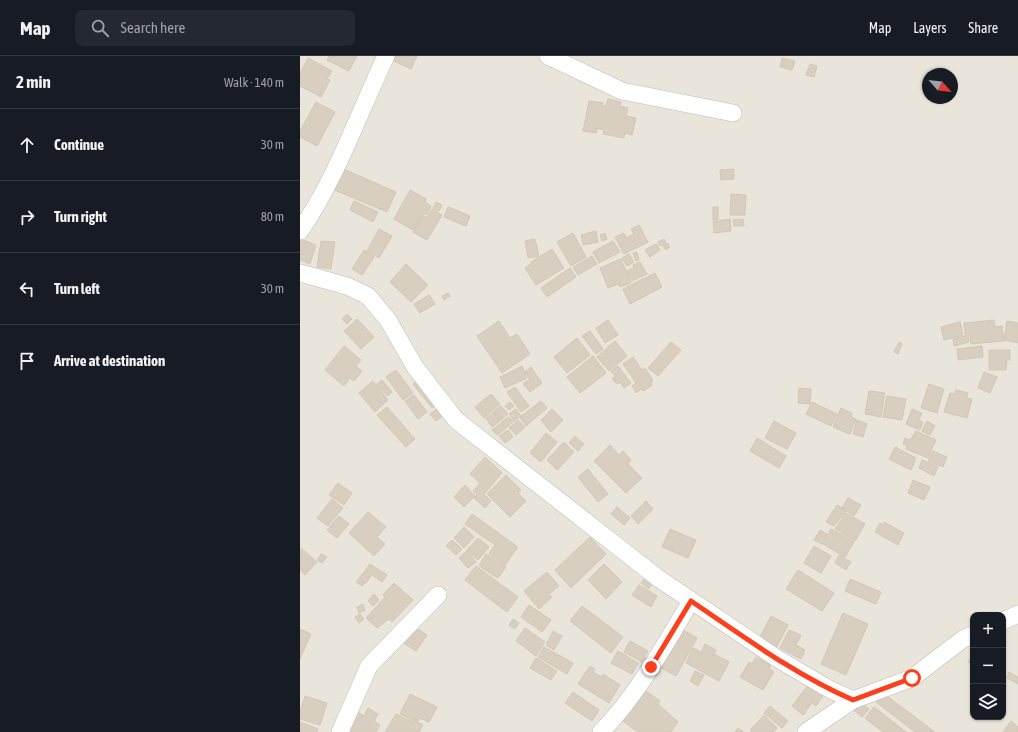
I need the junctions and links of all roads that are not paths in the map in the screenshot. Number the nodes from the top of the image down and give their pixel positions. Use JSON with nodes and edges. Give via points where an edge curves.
{"nodes":[{"id":1,"x":386,"y":56,"type":"edge"},
{"id":2,"x":548,"y":56,"type":"edge"},
{"id":3,"x":733,"y":113,"type":"dead end"},
{"id":4,"x":300,"y":231,"type":"edge"},
{"id":5,"x":300,"y":273,"type":"edge"},
{"id":6,"x":438,"y":595,"type":"dead end"},
{"id":7,"x":691,"y":601,"type":"junction"},
{"id":8,"x":1018,"y":614,"type":"edge"},
{"id":9,"x":1006,"y":620,"type":"edge"},
{"id":10,"x":970,"y":636,"type":"edge"},
{"id":11,"x":853,"y":700,"type":"junction"},
{"id":12,"x":340,"y":732,"type":"edge"},
{"id":13,"x":601,"y":732,"type":"edge"},
{"id":14,"x":806,"y":732,"type":"edge"}],
"edges":[{"from":1,"to":4,"type":"street","via":[[341,159]]},
{"from":2,"to":3,"type":"street","via":[[622,91]]},
{"from":5,"to":7,"type":"street","via":[[347,286],[368,296],[388,320],[415,366],[456,420]]},
{"from":6,"to":12,"type":"street","via":[[369,666]]},
{"from":7,"to":11,"type":"street","via":[[778,659]]},
{"from":7,"to":13,"type":"street","via":[[651,667],[616,716]]},
{"from":8,"to":9,"type":"street"},
{"from":10,"to":11,"type":"street","via":[[912,678]]},
{"from":11,"to":14,"type":"street"}]}
